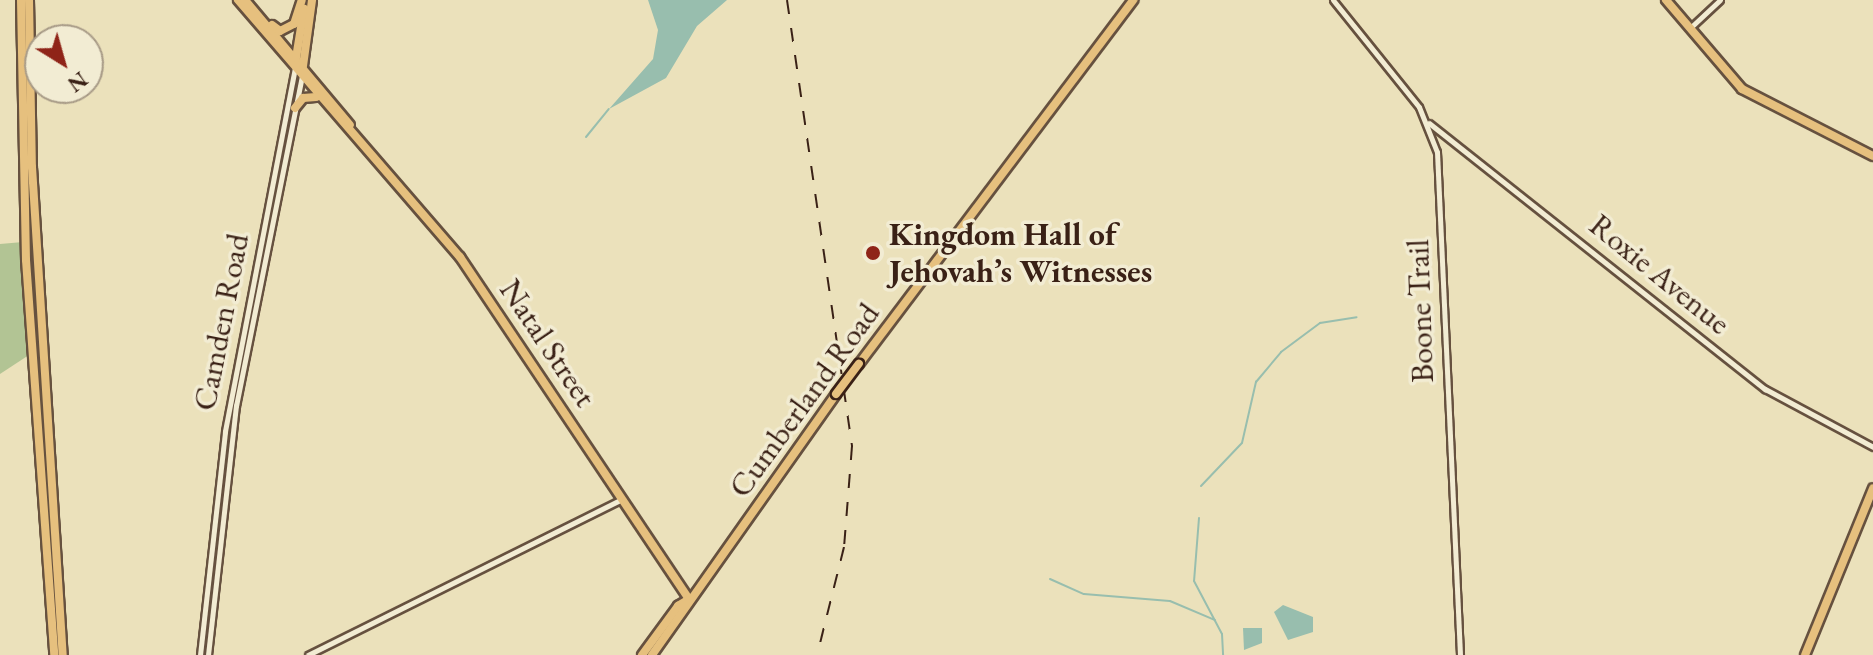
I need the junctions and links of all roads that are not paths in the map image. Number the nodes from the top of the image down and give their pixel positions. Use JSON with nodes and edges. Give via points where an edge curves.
{"nodes":[{"id":1,"x":238,"y":0,"type":"edge"},
{"id":2,"x":245,"y":0,"type":"edge"},
{"id":3,"x":304,"y":0,"type":"edge"},
{"id":4,"x":312,"y":0,"type":"edge"},
{"id":5,"x":1133,"y":0,"type":"edge"},
{"id":6,"x":1333,"y":0,"type":"edge"},
{"id":7,"x":1666,"y":0,"type":"edge"},
{"id":8,"x":1720,"y":0,"type":"edge"},
{"id":9,"x":24,"y":1,"type":"edge"},
{"id":10,"x":261,"y":16,"type":"junction"},
{"id":11,"x":24,"y":24,"type":"edge"},
{"id":12,"x":1689,"y":29,"type":"junction"},
{"id":13,"x":296,"y":58,"type":"junction"},
{"id":14,"x":299,"y":68,"type":"junction"},
{"id":15,"x":24,"y":76,"type":"edge"},
{"id":16,"x":301,"y":78,"type":"junction"},
{"id":17,"x":321,"y":100,"type":"junction"},
{"id":18,"x":30,"y":104,"type":"edge"},
{"id":19,"x":295,"y":108,"type":"junction"},
{"id":20,"x":22,"y":109,"type":"junction"},
{"id":21,"x":1428,"y":122,"type":"junction"},
{"id":22,"x":350,"y":125,"type":"junction"},
{"id":23,"x":1873,"y":156,"type":"edge"},
{"id":24,"x":32,"y":173,"type":"junction"},
{"id":25,"x":23,"y":179,"type":"junction"},
{"id":26,"x":37,"y":255,"type":"junction"},
{"id":27,"x":33,"y":337,"type":"junction"},
{"id":28,"x":47,"y":403,"type":"junction"},
{"id":29,"x":1873,"y":447,"type":"edge"},
{"id":30,"x":1873,"y":488,"type":"edge"},
{"id":31,"x":623,"y":498,"type":"junction"},
{"id":32,"x":50,"y":517,"type":"junction"},
{"id":33,"x":689,"y":599,"type":"junction"},
{"id":34,"x":54,"y":655,"type":"edge"},
{"id":35,"x":63,"y":655,"type":"edge"},
{"id":36,"x":200,"y":655,"type":"edge"},
{"id":37,"x":208,"y":655,"type":"edge"},
{"id":38,"x":308,"y":655,"type":"edge"},
{"id":39,"x":642,"y":655,"type":"edge"},
{"id":40,"x":652,"y":655,"type":"edge"},
{"id":41,"x":1460,"y":655,"type":"edge"},
{"id":42,"x":1805,"y":655,"type":"edge"}],
"edges":[{"from":1,"to":14,"type":"main road"},
{"from":2,"to":10,"type":"main road","name":"Natal Street"},
{"from":3,"to":10,"type":"main road","via":[[294,24],[285,30]]},
{"from":3,"to":13,"type":"main road"},
{"from":4,"to":14,"type":"main road","name":"Camden Road"},
{"from":5,"to":33,"type":"main road","name":"Cumberland Road","bridge":true},
{"from":6,"to":21,"type":"street","name":"Boone Trail"},
{"from":7,"to":12,"type":"main road"},
{"from":8,"to":12,"type":"street"},
{"from":9,"to":11,"type":"main road"},
{"from":10,"to":13,"type":"main road","name":"Natal Street"},
{"from":12,"to":23,"type":"main road","via":[[1742,89]]},
{"from":13,"to":14,"type":"main road","name":"Natal Street"},
{"from":14,"to":16,"type":"main road","name":"Natal Street"},
{"from":14,"to":22,"type":"main road","name":"Natal Street"},
{"from":14,"to":36,"type":"street","name":"Camden Road","via":[[225,431]]},
{"from":15,"to":20,"type":"main road"},
{"from":16,"to":17,"type":"main road","name":"Natal Street"},
{"from":16,"to":19,"type":"street","name":"Camden Road"},
{"from":17,"to":19,"type":"main road","via":[[309,95]]},
{"from":17,"to":22,"type":"main road","name":"Natal Street"},
{"from":18,"to":24,"type":"main road"},
{"from":19,"to":37,"type":"street","name":"Camden Road","via":[[236,406]]},
{"from":20,"to":24,"type":"main road","via":[[27,171]]},
{"from":20,"to":25,"type":"main road"},
{"from":21,"to":29,"type":"street","name":"Roxie Avenue","via":[[1765,389]]},
{"from":21,"to":41,"type":"street","name":"Boone Trail","via":[[1439,179]]},
{"from":22,"to":31,"type":"main road","name":"Natal Street","via":[[460,257]]},
{"from":24,"to":26,"type":"main road"},
{"from":25,"to":26,"type":"main road"},
{"from":25,"to":27,"type":"main road"},
{"from":26,"to":28,"type":"main road"},
{"from":27,"to":28,"type":"main road","via":[[38,339]]},
{"from":27,"to":32,"type":"main road"},
{"from":28,"to":32,"type":"main road"},
{"from":30,"to":42,"type":"main road"},
{"from":31,"to":33,"type":"main road","name":"Natal Street"},
{"from":31,"to":38,"type":"street"},
{"from":32,"to":34,"type":"main road"},
{"from":32,"to":35,"type":"main road"},
{"from":33,"to":39,"type":"main road","name":"Cumberland Road"},
{"from":33,"to":40,"type":"main road","name":"Cumberland Road"}]}
